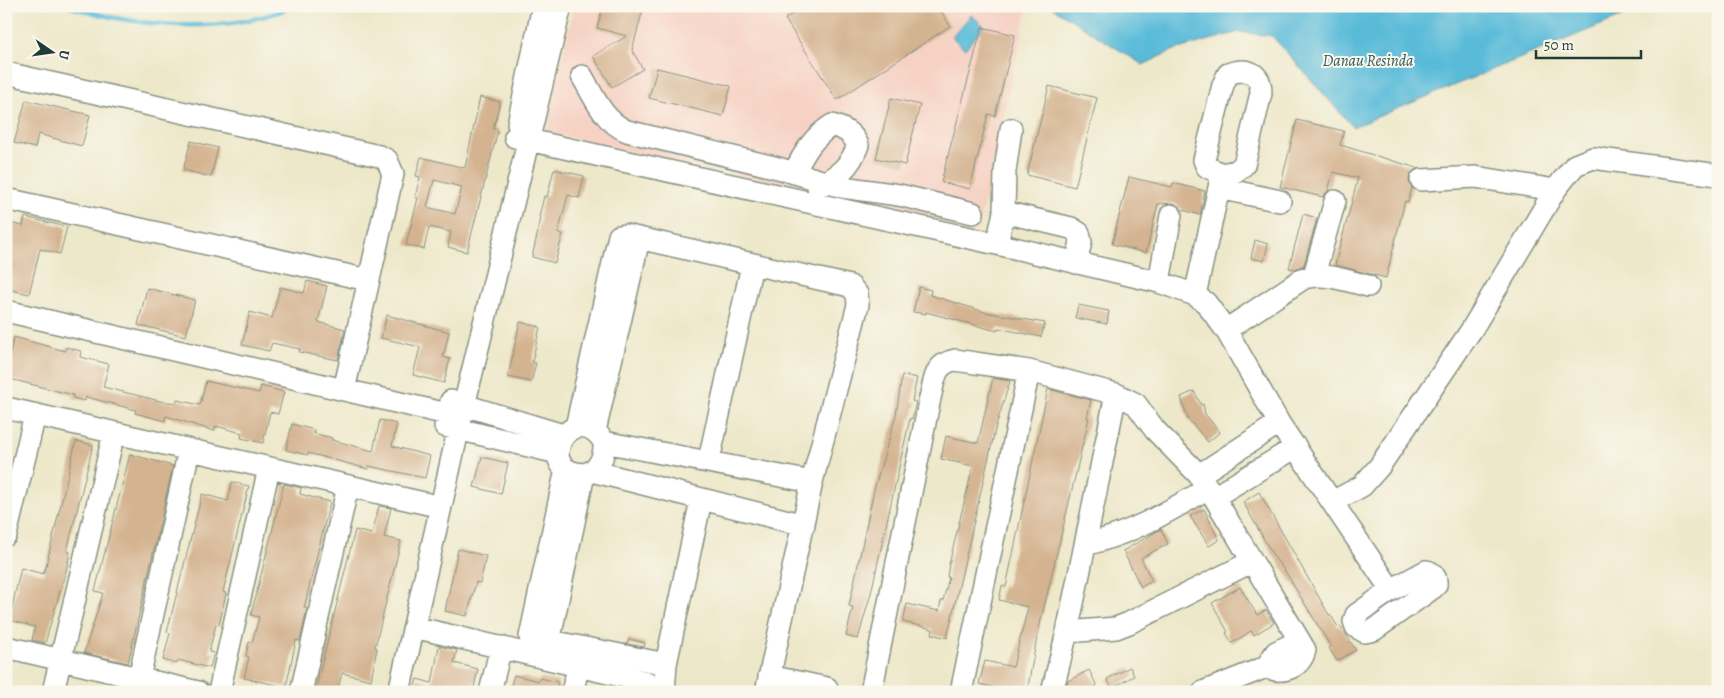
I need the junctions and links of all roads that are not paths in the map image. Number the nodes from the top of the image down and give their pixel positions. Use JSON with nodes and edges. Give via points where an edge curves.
{"nodes":[{"id":1,"x":544,"y":6,"type":"edge"},
{"id":2,"x":561,"y":6,"type":"edge"},
{"id":3,"x":6,"y":73,"type":"edge"},
{"id":4,"x":582,"y":76,"type":"dead end"},
{"id":5,"x":1011,"y":129,"type":"dead end"},
{"id":6,"x":627,"y":132,"type":"junction"},
{"id":7,"x":522,"y":139,"type":"junction"},
{"id":8,"x":620,"y":161,"type":"junction"},
{"id":9,"x":794,"y":173,"type":"junction"},
{"id":10,"x":1718,"y":175,"type":"edge"},
{"id":11,"x":1421,"y":180,"type":"dead end"},
{"id":12,"x":825,"y":183,"type":"junction"},
{"id":13,"x":1555,"y":190,"type":"junction"},
{"id":14,"x":6,"y":199,"type":"edge"},
{"id":15,"x":796,"y":201,"type":"junction"},
{"id":16,"x":1280,"y":201,"type":"dead end"},
{"id":17,"x":1335,"y":201,"type":"dead end"},
{"id":18,"x":1004,"y":212,"type":"junction"},
{"id":19,"x":973,"y":213,"type":"dead end"},
{"id":20,"x":1171,"y":215,"type":"dead end"},
{"id":21,"x":997,"y":244,"type":"junction"},
{"id":22,"x":1076,"y":263,"type":"junction"},
{"id":23,"x":752,"y":265,"type":"junction"},
{"id":24,"x":1314,"y":275,"type":"junction"},
{"id":25,"x":368,"y":280,"type":"junction"},
{"id":26,"x":1158,"y":282,"type":"junction"},
{"id":27,"x":1368,"y":286,"type":"dead end"},
{"id":28,"x":1195,"y":295,"type":"junction"},
{"id":29,"x":6,"y":311,"type":"edge"},
{"id":30,"x":1226,"y":330,"type":"junction"},
{"id":31,"x":1029,"y":370,"type":"junction"},
{"id":32,"x":344,"y":390,"type":"junction"},
{"id":33,"x":1116,"y":394,"type":"junction"},
{"id":34,"x":6,"y":408,"type":"edge"},
{"id":35,"x":35,"y":415,"type":"junction"},
{"id":36,"x":453,"y":415,"type":"junction"},
{"id":37,"x":1279,"y":423,"type":"junction"},
{"id":38,"x":114,"y":433,"type":"junction"},
{"id":39,"x":1296,"y":447,"type":"junction"},
{"id":40,"x":189,"y":450,"type":"junction"},
{"id":41,"x":580,"y":450,"type":"junction"},
{"id":42,"x":709,"y":460,"type":"junction"},
{"id":43,"x":269,"y":468,"type":"junction"},
{"id":44,"x":812,"y":482,"type":"junction"},
{"id":45,"x":348,"y":486,"type":"junction"},
{"id":46,"x":1207,"y":487,"type":"junction"},
{"id":47,"x":11,"y":493,"type":"edge"},
{"id":48,"x":701,"y":500,"type":"junction"},
{"id":49,"x":1332,"y":502,"type":"junction"},
{"id":50,"x":428,"y":504,"type":"junction"},
{"id":51,"x":804,"y":525,"type":"junction"},
{"id":52,"x":6,"y":535,"type":"edge"},
{"id":53,"x":1085,"y":544,"type":"junction"},
{"id":54,"x":1251,"y":562,"type":"junction"},
{"id":55,"x":1391,"y":590,"type":"dead end"},
{"id":56,"x":414,"y":627,"type":"junction"},
{"id":57,"x":1067,"y":632,"type":"junction"},
{"id":58,"x":6,"y":647,"type":"edge"},
{"id":59,"x":501,"y":647,"type":"junction"},
{"id":60,"x":61,"y":660,"type":"junction"},
{"id":61,"x":666,"y":664,"type":"junction"},
{"id":62,"x":578,"y":665,"type":"junction"},
{"id":63,"x":767,"y":684,"type":"edge"},
{"id":64,"x":137,"y":685,"type":"edge"},
{"id":65,"x":827,"y":688,"type":"dead end"},
{"id":66,"x":53,"y":692,"type":"edge"},
{"id":67,"x":198,"y":692,"type":"edge"},
{"id":68,"x":219,"y":692,"type":"edge"},
{"id":69,"x":301,"y":692,"type":"edge"},
{"id":70,"x":384,"y":692,"type":"edge"},
{"id":71,"x":399,"y":692,"type":"edge"},
{"id":72,"x":490,"y":692,"type":"edge"},
{"id":73,"x":572,"y":692,"type":"edge"},
{"id":74,"x":652,"y":692,"type":"edge"},
{"id":75,"x":664,"y":692,"type":"edge"},
{"id":76,"x":871,"y":692,"type":"edge"},
{"id":77,"x":961,"y":692,"type":"edge"},
{"id":78,"x":1052,"y":692,"type":"edge"},
{"id":79,"x":1203,"y":692,"type":"edge"}],
"edges":[{"from":1,"to":7,"type":"street"},
{"from":2,"to":7,"type":"street"},
{"from":3,"to":25,"type":"street","via":[[387,160],[393,174]]},
{"from":4,"to":6,"type":"street","via":[[603,112],[616,127]]},
{"from":5,"to":18,"type":"street"},
{"from":6,"to":8,"type":"street"},
{"from":6,"to":9,"type":"street"},
{"from":7,"to":8,"type":"street"},
{"from":7,"to":36,"type":"street"},
{"from":8,"to":15,"type":"street"},
{"from":9,"to":12,"type":"street"},
{"from":9,"to":12,"type":"street","via":[[808,146],[822,132],[832,125],[842,128],[853,135],[858,145],[848,167]]},
{"from":10,"to":13,"type":"street","via":[[1593,158],[1575,164]]},
{"from":11,"to":13,"type":"street","via":[[1476,177]]},
{"from":12,"to":15,"type":"street"},
{"from":12,"to":19,"type":"street","via":[[899,194]]},
{"from":13,"to":49,"type":"street","via":[[1472,329],[1378,467],[1362,486]]},
{"from":14,"to":25,"type":"street"},
{"from":15,"to":21,"type":"street"},
{"from":16,"to":28,"type":"street","via":[[1220,181]]},
{"from":17,"to":24,"type":"street"},
{"from":18,"to":21,"type":"street"},
{"from":18,"to":22,"type":"street","via":[[1080,233]]},
{"from":20,"to":26,"type":"street"},
{"from":21,"to":22,"type":"street"},
{"from":22,"to":26,"type":"street"},
{"from":23,"to":41,"type":"street","via":[[639,239]]},
{"from":23,"to":42,"type":"street"},
{"from":23,"to":44,"type":"street","via":[[850,286],[857,294],[858,305]]},
{"from":24,"to":27,"type":"street"},
{"from":24,"to":30,"type":"street","via":[[1304,278]]},
{"from":25,"to":32,"type":"street"},
{"from":26,"to":28,"type":"street"},
{"from":28,"to":30,"type":"street","via":[[1206,303]]},
{"from":29,"to":32,"type":"street"},
{"from":30,"to":37,"type":"street"},
{"from":31,"to":33,"type":"street"},
{"from":31,"to":76,"type":"street","via":[[955,360],[944,362],[938,370]]},
{"from":31,"to":77,"type":"street"},
{"from":32,"to":36,"type":"street"},
{"from":33,"to":46,"type":"street","via":[[1136,404]]},
{"from":33,"to":53,"type":"street"},
{"from":34,"to":35,"type":"street"},
{"from":35,"to":38,"type":"street"},
{"from":35,"to":47,"type":"street"},
{"from":36,"to":41,"type":"street"},
{"from":36,"to":50,"type":"street"},
{"from":36,"to":56,"type":"street"},
{"from":37,"to":39,"type":"street"},
{"from":37,"to":46,"type":"street"},
{"from":38,"to":40,"type":"street"},
{"from":38,"to":60,"type":"street"},
{"from":39,"to":46,"type":"street"},
{"from":39,"to":49,"type":"street"},
{"from":40,"to":43,"type":"street"},
{"from":40,"to":64,"type":"street"},
{"from":41,"to":42,"type":"street"},
{"from":41,"to":48,"type":"street"},
{"from":41,"to":61,"type":"street","via":[[548,642]]},
{"from":42,"to":44,"type":"street"},
{"from":43,"to":45,"type":"street"},
{"from":43,"to":68,"type":"street"},
{"from":44,"to":51,"type":"street"},
{"from":45,"to":50,"type":"street"},
{"from":45,"to":69,"type":"street"},
{"from":46,"to":53,"type":"street","via":[[1148,524]]},
{"from":46,"to":54,"type":"street"},
{"from":47,"to":52,"type":"street"},
{"from":48,"to":51,"type":"street"},
{"from":48,"to":61,"type":"street"},
{"from":49,"to":55,"type":"street"},
{"from":50,"to":70,"type":"street"},
{"from":51,"to":63,"type":"street"},
{"from":53,"to":57,"type":"street"},
{"from":54,"to":57,"type":"street","via":[[1116,628]]},
{"from":54,"to":79,"type":"street","via":[[1299,642],[1276,652],[1266,667]]},
{"from":56,"to":59,"type":"street"},
{"from":56,"to":71,"type":"street"},
{"from":57,"to":78,"type":"street"},
{"from":58,"to":60,"type":"street"},
{"from":59,"to":62,"type":"street"},
{"from":59,"to":72,"type":"street"},
{"from":60,"to":64,"type":"street"},
{"from":60,"to":66,"type":"street"},
{"from":61,"to":75,"type":"street"},
{"from":62,"to":73,"type":"street"},
{"from":62,"to":74,"type":"street","via":[[642,681]]},
{"from":63,"to":65,"type":"street"},
{"from":64,"to":67,"type":"street"}]}
